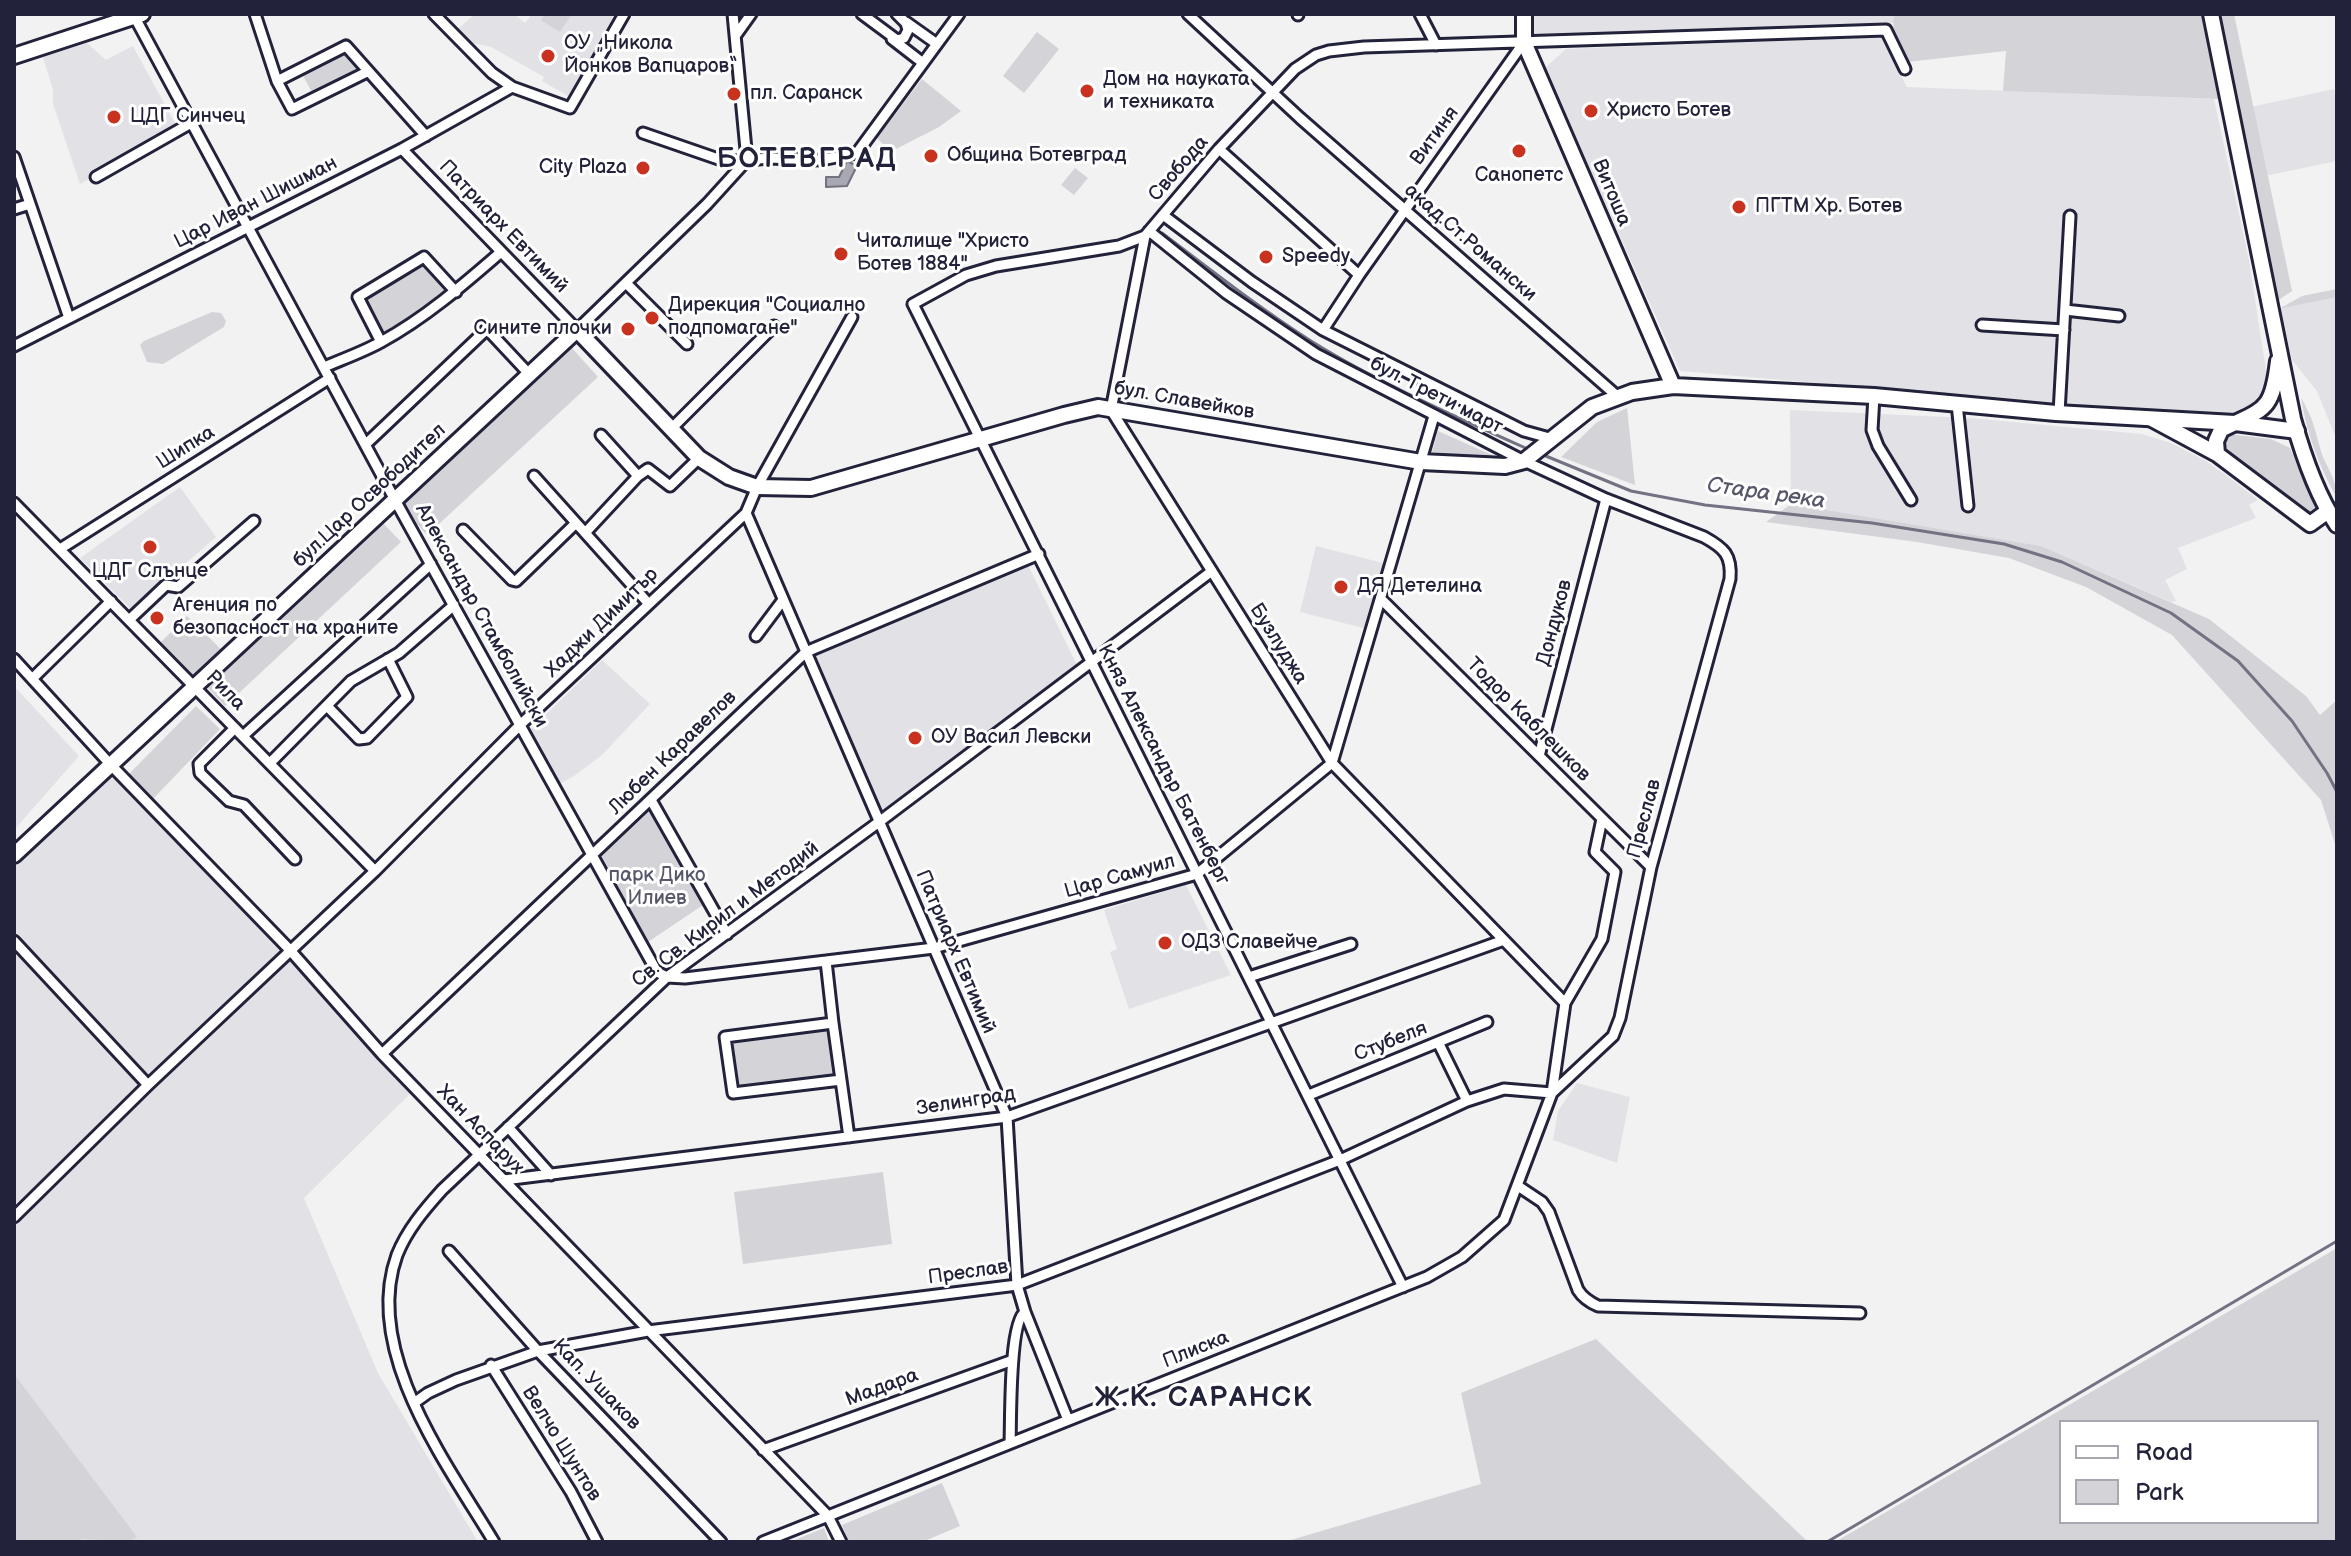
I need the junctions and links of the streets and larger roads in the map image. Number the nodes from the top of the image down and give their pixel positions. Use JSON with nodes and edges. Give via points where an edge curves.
{"nodes":[{"id":1,"x":255,"y":14,"type":"edge"},
{"id":2,"x":434,"y":14,"type":"edge"},
{"id":3,"x":624,"y":14,"type":"edge"},
{"id":4,"x":733,"y":14,"type":"edge"},
{"id":5,"x":751,"y":14,"type":"edge"},
{"id":6,"x":862,"y":14,"type":"edge"},
{"id":7,"x":959,"y":14,"type":"edge"},
{"id":8,"x":1188,"y":14,"type":"edge"},
{"id":9,"x":1420,"y":14,"type":"edge"},
{"id":10,"x":1524,"y":14,"type":"edge"},
{"id":11,"x":2211,"y":14,"type":"edge"},
{"id":12,"x":136,"y":15,"type":"edge"},
{"id":13,"x":900,"y":17,"type":"edge"},
{"id":14,"x":736,"y":35,"type":"junction"},
{"id":15,"x":890,"y":37,"type":"junction"},
{"id":16,"x":1524,"y":42,"type":"junction"},
{"id":17,"x":937,"y":44,"type":"junction"},
{"id":18,"x":1436,"y":45,"type":"junction"},
{"id":19,"x":14,"y":56,"type":"edge"},
{"id":20,"x":923,"y":63,"type":"junction"},
{"id":21,"x":1905,"y":69,"type":"dead end"},
{"id":22,"x":367,"y":72,"type":"junction"},
{"id":23,"x":277,"y":81,"type":"junction"},
{"id":24,"x":512,"y":87,"type":"junction"},
{"id":25,"x":1272,"y":93,"type":"junction"},
{"id":26,"x":191,"y":123,"type":"junction"},
{"id":27,"x":643,"y":133,"type":"dead end"},
{"id":28,"x":426,"y":136,"type":"junction"},
{"id":29,"x":402,"y":149,"type":"junction"},
{"id":30,"x":1219,"y":149,"type":"junction"},
{"id":31,"x":14,"y":157,"type":"edge"},
{"id":32,"x":747,"y":160,"type":"junction"},
{"id":33,"x":96,"y":177,"type":"dead end"},
{"id":34,"x":30,"y":204,"type":"junction"},
{"id":35,"x":14,"y":209,"type":"edge"},
{"id":36,"x":1405,"y":210,"type":"junction"},
{"id":37,"x":1163,"y":215,"type":"junction"},
{"id":38,"x":2070,"y":216,"type":"dead end"},
{"id":39,"x":246,"y":227,"type":"junction"},
{"id":40,"x":1147,"y":233,"type":"junction"},
{"id":41,"x":501,"y":252,"type":"junction"},
{"id":42,"x":1359,"y":275,"type":"junction"},
{"id":43,"x":626,"y":283,"type":"junction"},
{"id":44,"x":456,"y":292,"type":"junction"},
{"id":45,"x":2065,"y":310,"type":"junction"},
{"id":46,"x":2119,"y":316,"type":"dead end"},
{"id":47,"x":852,"y":317,"type":"dead end"},
{"id":48,"x":69,"y":318,"type":"junction"},
{"id":49,"x":1982,"y":325,"type":"dead end"},
{"id":50,"x":774,"y":326,"type":"dead end"},
{"id":51,"x":577,"y":330,"type":"junction"},
{"id":52,"x":1323,"y":330,"type":"junction"},
{"id":53,"x":2064,"y":330,"type":"junction"},
{"id":54,"x":381,"y":342,"type":"junction"},
{"id":55,"x":687,"y":344,"type":"dead end"},
{"id":56,"x":2280,"y":345,"type":"junction"},
{"id":57,"x":14,"y":346,"type":"edge"},
{"id":58,"x":324,"y":367,"type":"junction"},
{"id":59,"x":530,"y":375,"type":"junction"},
{"id":60,"x":330,"y":378,"type":"junction"},
{"id":61,"x":1673,"y":386,"type":"junction"},
{"id":62,"x":1617,"y":396,"type":"junction"},
{"id":63,"x":1874,"y":396,"type":"junction"},
{"id":64,"x":1957,"y":404,"type":"junction"},
{"id":65,"x":1111,"y":410,"type":"junction"},
{"id":66,"x":2059,"y":413,"type":"junction"},
{"id":67,"x":1434,"y":416,"type":"junction"},
{"id":68,"x":2152,"y":419,"type":"junction"},
{"id":69,"x":2235,"y":423,"type":"junction"},
{"id":70,"x":2295,"y":425,"type":"junction"},
{"id":71,"x":672,"y":428,"type":"junction"},
{"id":72,"x":601,"y":435,"type":"dead end"},
{"id":73,"x":981,"y":438,"type":"junction"},
{"id":74,"x":367,"y":443,"type":"junction"},
{"id":75,"x":1538,"y":451,"type":"junction"},
{"id":76,"x":2217,"y":454,"type":"junction"},
{"id":77,"x":699,"y":458,"type":"junction"},
{"id":78,"x":1421,"y":462,"type":"junction"},
{"id":79,"x":534,"y":476,"type":"dead end"},
{"id":80,"x":638,"y":476,"type":"junction"},
{"id":81,"x":757,"y":487,"type":"junction"},
{"id":82,"x":1606,"y":499,"type":"junction"},
{"id":83,"x":395,"y":500,"type":"junction"},
{"id":84,"x":1911,"y":500,"type":"dead end"},
{"id":85,"x":14,"y":503,"type":"edge"},
{"id":86,"x":1968,"y":506,"type":"dead end"},
{"id":87,"x":2328,"y":511,"type":"junction"},
{"id":88,"x":746,"y":513,"type":"junction"},
{"id":89,"x":254,"y":521,"type":"dead end"},
{"id":90,"x":576,"y":523,"type":"junction"},
{"id":91,"x":2337,"y":525,"type":"edge"},
{"id":92,"x":463,"y":530,"type":"dead end"},
{"id":93,"x":585,"y":533,"type":"junction"},
{"id":94,"x":60,"y":549,"type":"junction"},
{"id":95,"x":1039,"y":554,"type":"junction"},
{"id":96,"x":1728,"y":555,"type":"joint"},
{"id":97,"x":431,"y":564,"type":"junction"},
{"id":98,"x":1212,"y":571,"type":"junction"},
{"id":99,"x":1381,"y":599,"type":"junction"},
{"id":100,"x":783,"y":600,"type":"junction"},
{"id":101,"x":111,"y":601,"type":"junction"},
{"id":102,"x":648,"y":603,"type":"junction"},
{"id":103,"x":454,"y":605,"type":"junction"},
{"id":104,"x":129,"y":620,"type":"junction"},
{"id":105,"x":756,"y":636,"type":"dead end"},
{"id":106,"x":806,"y":652,"type":"junction"},
{"id":107,"x":14,"y":659,"type":"edge"},
{"id":108,"x":388,"y":659,"type":"junction"},
{"id":109,"x":1090,"y":663,"type":"junction"},
{"id":110,"x":33,"y":678,"type":"junction"},
{"id":111,"x":195,"y":686,"type":"junction"},
{"id":112,"x":327,"y":706,"type":"junction"},
{"id":113,"x":520,"y":725,"type":"junction"},
{"id":114,"x":239,"y":732,"type":"junction"},
{"id":115,"x":1539,"y":756,"type":"junction"},
{"id":116,"x":270,"y":763,"type":"junction"},
{"id":117,"x":1332,"y":763,"type":"junction"},
{"id":118,"x":110,"y":764,"type":"junction"},
{"id":119,"x":651,"y":800,"type":"junction"},
{"id":120,"x":1602,"y":819,"type":"junction"},
{"id":121,"x":879,"y":822,"type":"junction"},
{"id":122,"x":592,"y":854,"type":"junction"},
{"id":123,"x":14,"y":855,"type":"edge"},
{"id":124,"x":295,"y":859,"type":"dead end"},
{"id":125,"x":1651,"y":867,"type":"junction"},
{"id":126,"x":375,"y":871,"type":"junction"},
{"id":127,"x":1197,"y":874,"type":"junction"},
{"id":128,"x":727,"y":934,"type":"junction"},
{"id":129,"x":1504,"y":940,"type":"junction"},
{"id":130,"x":14,"y":941,"type":"edge"},
{"id":131,"x":1351,"y":944,"type":"dead end"},
{"id":132,"x":934,"y":948,"type":"junction"},
{"id":133,"x":289,"y":949,"type":"junction"},
{"id":134,"x":826,"y":961,"type":"junction"},
{"id":135,"x":667,"y":977,"type":"junction"},
{"id":136,"x":1249,"y":977,"type":"junction"},
{"id":137,"x":1565,"y":1003,"type":"junction"},
{"id":138,"x":1487,"y":1022,"type":"dead end"},
{"id":139,"x":833,"y":1023,"type":"junction"},
{"id":140,"x":1271,"y":1023,"type":"junction"},
{"id":141,"x":1438,"y":1042,"type":"junction"},
{"id":142,"x":382,"y":1054,"type":"junction"},
{"id":143,"x":841,"y":1080,"type":"junction"},
{"id":144,"x":148,"y":1085,"type":"junction"},
{"id":145,"x":1552,"y":1093,"type":"junction"},
{"id":146,"x":1309,"y":1095,"type":"junction"},
{"id":147,"x":1467,"y":1101,"type":"junction"},
{"id":148,"x":1007,"y":1117,"type":"junction"},
{"id":149,"x":508,"y":1127,"type":"junction"},
{"id":150,"x":849,"y":1137,"type":"junction"},
{"id":151,"x":479,"y":1155,"type":"junction"},
{"id":152,"x":1340,"y":1160,"type":"junction"},
{"id":153,"x":551,"y":1175,"type":"junction"},
{"id":154,"x":504,"y":1180,"type":"junction"},
{"id":155,"x":1518,"y":1186,"type":"junction"},
{"id":156,"x":14,"y":1217,"type":"edge"},
{"id":157,"x":449,"y":1251,"type":"dead end"},
{"id":158,"x":1017,"y":1285,"type":"junction"},
{"id":159,"x":1403,"y":1287,"type":"junction"},
{"id":160,"x":1025,"y":1312,"type":"junction"},
{"id":161,"x":1860,"y":1313,"type":"dead end"},
{"id":162,"x":648,"y":1331,"type":"junction"},
{"id":163,"x":538,"y":1351,"type":"junction"},
{"id":164,"x":1013,"y":1360,"type":"junction"},
{"id":165,"x":491,"y":1365,"type":"junction"},
{"id":166,"x":414,"y":1403,"type":"junction"},
{"id":167,"x":1068,"y":1420,"type":"junction"},
{"id":168,"x":1010,"y":1443,"type":"junction"},
{"id":169,"x":763,"y":1450,"type":"junction"},
{"id":170,"x":828,"y":1516,"type":"junction"},
{"id":171,"x":494,"y":1542,"type":"edge"},
{"id":172,"x":597,"y":1542,"type":"edge"},
{"id":173,"x":721,"y":1542,"type":"edge"},
{"id":174,"x":763,"y":1542,"type":"edge"},
{"id":175,"x":841,"y":1542,"type":"edge"}],
"edges":[{"from":1,"to":23,"type":"street"},
{"from":2,"to":24,"type":"street"},
{"from":3,"to":24,"type":"street","via":[[570,108]]},
{"from":4,"to":14,"type":"street"},
{"from":5,"to":14,"type":"street"},
{"from":6,"to":15,"type":"street"},
{"from":7,"to":17,"type":"street"},
{"from":8,"to":25,"type":"street","name":"акад.Ст.Романски"},
{"from":9,"to":18,"type":"street"},
{"from":10,"to":16,"type":"street","name":"Витоша"},
{"from":11,"to":56,"type":"street"},
{"from":12,"to":19,"type":"street"},
{"from":12,"to":26,"type":"street","name":"Александър Стамболийски"},
{"from":13,"to":15,"type":"street","via":[[908,30],[904,38]]},
{"from":13,"to":17,"type":"street"},
{"from":14,"to":32,"type":"street"},
{"from":15,"to":20,"type":"street"},
{"from":16,"to":18,"type":"street","name":"Свобода"},
{"from":16,"to":21,"type":"street","name":"Свобода","via":[[1886,30]]},
{"from":16,"to":36,"type":"street","name":"Витиня"},
{"from":16,"to":61,"type":"street","name":"Витоша"},
{"from":17,"to":20,"type":"street"},
{"from":18,"to":25,"type":"street","name":"Свобода","via":[[1329,51],[1305,61]]},
{"from":20,"to":32,"type":"street","via":[[857,153],[821,160]]},
{"from":22,"to":23,"type":"street","via":[[346,46]]},
{"from":22,"to":23,"type":"street","via":[[292,109]]},
{"from":22,"to":28,"type":"street"},
{"from":24,"to":28,"type":"street","name":"Цар Иван Шишман"},
{"from":25,"to":30,"type":"street","name":"Свобода"},
{"from":25,"to":36,"type":"street","name":"акад.Ст.Романски"},
{"from":26,"to":33,"type":"street"},
{"from":26,"to":39,"type":"street","name":"Александър Стамболийски"},
{"from":27,"to":32,"type":"street","via":[[727,162]]},
{"from":28,"to":29,"type":"street","name":"Цар Иван Шишман"},
{"from":29,"to":39,"type":"street","name":"Цар Иван Шишман"},
{"from":29,"to":41,"type":"street","name":"Патриарх Евтимий"},
{"from":30,"to":37,"type":"street","name":"Свобода"},
{"from":30,"to":42,"type":"street"},
{"from":31,"to":34,"type":"street"},
{"from":32,"to":43,"type":"street","name":"бул.Цар Освободител"},
{"from":34,"to":35,"type":"street"},
{"from":34,"to":48,"type":"street"},
{"from":36,"to":42,"type":"street","name":"Витиня"},
{"from":36,"to":62,"type":"street","name":"акад.Ст.Романски"},
{"from":37,"to":40,"type":"street","name":"Свобода"},
{"from":37,"to":52,"type":"street","name":"бул. Трети март"},
{"from":38,"to":45,"type":"street"},
{"from":39,"to":48,"type":"street","name":"Цар Иван Шишман"},
{"from":39,"to":58,"type":"street","name":"Александър Стамболийски"},
{"from":40,"to":65,"type":"street"},
{"from":40,"to":67,"type":"street","name":"бул. Трети март","via":[[1306,348]]},
{"from":40,"to":73,"type":"street","name":"Княз Александър Батенберг","via":[[1119,246],[966,275],[913,304]]},
{"from":41,"to":44,"type":"street"},
{"from":41,"to":51,"type":"street","name":"Патриарх Евтимий"},
{"from":42,"to":52,"type":"street","name":"Витиня"},
{"from":43,"to":51,"type":"street","name":"бул.Цар Освободител"},
{"from":43,"to":55,"type":"street"},
{"from":44,"to":54,"type":"street"},
{"from":44,"to":54,"type":"street","via":[[424,257],[358,297]]},
{"from":45,"to":46,"type":"street"},
{"from":45,"to":53,"type":"street"},
{"from":47,"to":81,"type":"street","name":"Хаджи Димитър"},
{"from":48,"to":57,"type":"street","name":"Цар Иван Шишман"},
{"from":49,"to":53,"type":"street"},
{"from":50,"to":71,"type":"street"},
{"from":51,"to":59,"type":"street","name":"бул.Цар Освободител"},
{"from":51,"to":71,"type":"street"},
{"from":52,"to":75,"type":"street","name":"бул. Трети март","via":[[1524,431]]},
{"from":53,"to":66,"type":"street"},
{"from":54,"to":58,"type":"street"},
{"from":56,"to":69,"type":"street","via":[[2270,401]]},
{"from":56,"to":70,"type":"street"},
{"from":58,"to":60,"type":"street","name":"Александър Стамболийски"},
{"from":59,"to":74,"type":"street","via":[[487,329]]},
{"from":59,"to":83,"type":"street","name":"бул.Цар Освободител"},
{"from":60,"to":74,"type":"street","name":"Александър Стамболийски"},
{"from":60,"to":94,"type":"street","name":"Шипка"},
{"from":61,"to":62,"type":"street"},
{"from":61,"to":63,"type":"street"},
{"from":62,"to":75,"type":"street","via":[[1592,407]]},
{"from":63,"to":64,"type":"street"},
{"from":63,"to":84,"type":"street","via":[[1872,430]]},
{"from":64,"to":66,"type":"street"},
{"from":64,"to":86,"type":"street"},
{"from":65,"to":73,"type":"street","name":"бул. Славейков","via":[[1084,409]]},
{"from":65,"to":78,"type":"street","name":"бул. Славейков"},
{"from":65,"to":98,"type":"street","name":"Бузлуджа"},
{"from":66,"to":68,"type":"street"},
{"from":67,"to":75,"type":"street","name":"бул. Трети март"},
{"from":67,"to":78,"type":"street"},
{"from":68,"to":69,"type":"street"},
{"from":68,"to":76,"type":"street"},
{"from":69,"to":70,"type":"street"},
{"from":69,"to":76,"type":"street","via":[[2218,435]]},
{"from":70,"to":87,"type":"street"},
{"from":71,"to":77,"type":"street"},
{"from":72,"to":80,"type":"street"},
{"from":73,"to":81,"type":"street","name":"бул. Славейков","via":[[811,488]]},
{"from":73,"to":95,"type":"street","name":"Княз Александър Батенберг"},
{"from":74,"to":83,"type":"street","name":"Александър Стамболийски"},
{"from":75,"to":78,"type":"street","name":"бул. Славейков","via":[[1505,466]]},
{"from":75,"to":82,"type":"street","name":"бул. Трети март"},
{"from":76,"to":87,"type":"street","via":[[2310,524]]},
{"from":77,"to":80,"type":"street","via":[[670,486],[648,469]]},
{"from":77,"to":81,"type":"street","name":"бул. Славейков"},
{"from":78,"to":99,"type":"street"},
{"from":79,"to":90,"type":"street"},
{"from":80,"to":93,"type":"street"},
{"from":81,"to":88,"type":"street","name":"Хаджи Димитър"},
{"from":82,"to":96,"type":"street","name":"бул. Трети март","via":[[1704,537]]},
{"from":82,"to":115,"type":"street","name":"Дондуков"},
{"from":83,"to":97,"type":"street","name":"Александър Стамболийски"},
{"from":83,"to":111,"type":"street","name":"бул.Цар Освободител"},
{"from":85,"to":94,"type":"street","name":"Рила"},
{"from":87,"to":91,"type":"street"},
{"from":88,"to":100,"type":"street","name":"Патриарх Евтимий"},
{"from":88,"to":102,"type":"street","name":"Хаджи Димитър"},
{"from":89,"to":104,"type":"street","via":[[178,587],[166,585]]},
{"from":90,"to":92,"type":"street","via":[[516,581]]},
{"from":90,"to":93,"type":"street"},
{"from":93,"to":102,"type":"street"},
{"from":94,"to":101,"type":"street","name":"Рила"},
{"from":95,"to":106,"type":"street","name":"Любен Каравелов"},
{"from":95,"to":109,"type":"street","name":"Княз Александър Батенберг"},
{"from":96,"to":125,"type":"street","name":"Преслав","via":[[1730,579]]},
{"from":97,"to":103,"type":"street","name":"Александър Стамболийски"},
{"from":97,"to":114,"type":"street"},
{"from":98,"to":109,"type":"street","name":"Св. Св. Кирил и Методий"},
{"from":98,"to":117,"type":"street","name":"Бузлуджа"},
{"from":99,"to":115,"type":"street","name":"Тодор Каблешков"},
{"from":99,"to":117,"type":"street"},
{"from":100,"to":105,"type":"street"},
{"from":100,"to":106,"type":"street","name":"Патриарх Евтимий"},
{"from":101,"to":104,"type":"street","name":"Рила"},
{"from":101,"to":110,"type":"street"},
{"from":102,"to":113,"type":"street","name":"Хаджи Димитър"},
{"from":103,"to":108,"type":"street"},
{"from":103,"to":113,"type":"street","name":"Александър Стамболийски"},
{"from":104,"to":111,"type":"street","name":"Рила"},
{"from":106,"to":119,"type":"street","name":"Любен Каравелов"},
{"from":106,"to":121,"type":"street","name":"Патриарх Евтимий"},
{"from":107,"to":110,"type":"street","name":"Хан Аспарух"},
{"from":108,"to":112,"type":"street","via":[[351,681]]},
{"from":108,"to":112,"type":"street","via":[[407,697],[367,738],[359,739]]},
{"from":109,"to":121,"type":"street","name":"Св. Св. Кирил и Методий"},
{"from":109,"to":127,"type":"street","name":"Княз Александър Батенберг"},
{"from":110,"to":118,"type":"street","name":"Хан Аспарух"},
{"from":111,"to":114,"type":"street","name":"Рила"},
{"from":111,"to":118,"type":"street","name":"бул.Цар Освободител"},
{"from":112,"to":116,"type":"street"},
{"from":113,"to":122,"type":"street","name":"Александър Стамболийски"},
{"from":113,"to":126,"type":"street","name":"Хаджи Димитър"},
{"from":114,"to":116,"type":"street","name":"Рила"},
{"from":114,"to":124,"type":"street","via":[[199,764],[200,773],[229,801],[244,805]]},
{"from":115,"to":120,"type":"street","name":"Тодор Каблешков"},
{"from":116,"to":126,"type":"street","name":"Рила"},
{"from":117,"to":127,"type":"street","name":"Цар Самуил"},
{"from":117,"to":129,"type":"street","name":"Бузлуджа"},
{"from":118,"to":123,"type":"street","name":"бул.Цар Освободител"},
{"from":118,"to":133,"type":"street","name":"Хан Аспарух"},
{"from":119,"to":122,"type":"street","name":"Любен Каравелов"},
{"from":119,"to":128,"type":"street"},
{"from":120,"to":125,"type":"street","name":"Тодор Каблешков"},
{"from":120,"to":137,"type":"street","name":"Преслав","via":[[1595,852],[1615,872],[1602,939]]},
{"from":121,"to":128,"type":"street","name":"Св. Св. Кирил и Методий"},
{"from":121,"to":132,"type":"street","name":"Патриарх Евтимий"},
{"from":122,"to":135,"type":"street","name":"Александър Стамболийски","via":[[657,972]]},
{"from":122,"to":142,"type":"street","name":"Любен Каравелов"},
{"from":125,"to":145,"type":"street","name":"Преслав","via":[[1613,1036]]},
{"from":126,"to":133,"type":"street","name":"Хаджи Димитър"},
{"from":127,"to":132,"type":"street","name":"Цар Самуил"},
{"from":127,"to":136,"type":"street","name":"Княз Александър Батенберг"},
{"from":128,"to":135,"type":"street","name":"Св. Св. Кирил и Методий"},
{"from":129,"to":137,"type":"street","name":"Бузлуджа"},
{"from":129,"to":140,"type":"street","name":"Зелинград"},
{"from":130,"to":144,"type":"street"},
{"from":131,"to":136,"type":"street"},
{"from":132,"to":134,"type":"street","name":"Цар Самуил"},
{"from":132,"to":148,"type":"street","name":"Патриарх Евтимий"},
{"from":133,"to":142,"type":"street","name":"Хан Аспарух"},
{"from":133,"to":144,"type":"street","name":"Хаджи Димитър"},
{"from":134,"to":135,"type":"street","name":"Цар Самуил"},
{"from":134,"to":139,"type":"street"},
{"from":135,"to":149,"type":"street","name":"Св. Св. Кирил и Методий"},
{"from":136,"to":140,"type":"street","name":"Княз Александър Батенберг"},
{"from":137,"to":145,"type":"street","name":"Плиска"},
{"from":138,"to":141,"type":"street","name":"Стубеля"},
{"from":139,"to":143,"type":"street"},
{"from":139,"to":143,"type":"street","via":[[725,1037],[733,1093]]},
{"from":140,"to":146,"type":"street","name":"Княз Александър Батенберг"},
{"from":140,"to":148,"type":"street","name":"Зелинград"},
{"from":141,"to":146,"type":"street","name":"Стубеля"},
{"from":141,"to":147,"type":"street"},
{"from":142,"to":151,"type":"street","name":"Хан Аспарух"},
{"from":143,"to":150,"type":"street"},
{"from":144,"to":156,"type":"street","name":"Хаджи Димитър"},
{"from":145,"to":147,"type":"street","name":"Преслав","via":[[1504,1089]]},
{"from":145,"to":155,"type":"street","name":"Плиска"},
{"from":146,"to":152,"type":"street","name":"Княз Александър Батенберг"},
{"from":147,"to":152,"type":"street","name":"Преслав"},
{"from":148,"to":150,"type":"street","name":"Зелинград"},
{"from":148,"to":158,"type":"street","name":"Патриарх Евтимий"},
{"from":149,"to":151,"type":"street","name":"Св. Св. Кирил и Методий"},
{"from":149,"to":153,"type":"street"},
{"from":150,"to":153,"type":"street","name":"Зелинград"},
{"from":151,"to":154,"type":"street","name":"Хан Аспарух"},
{"from":151,"to":166,"type":"street","name":"Св. Св. Кирил и Методий","via":[[422,1212],[397,1256],[389,1313]]},
{"from":152,"to":158,"type":"street","name":"Преслав"},
{"from":152,"to":159,"type":"street","name":"Княз Александър Батенберг"},
{"from":153,"to":154,"type":"street","name":"Зелинград"},
{"from":154,"to":162,"type":"street","name":"Хан Аспарух"},
{"from":155,"to":159,"type":"street","name":"Плиска","via":[[1504,1220],[1473,1248]]},
{"from":155,"to":161,"type":"street","via":[[1549,1212],[1578,1290],[1598,1306]]},
{"from":157,"to":163,"type":"street","name":"Кап. Ушаков"},
{"from":158,"to":160,"type":"street","name":"Патриарх Евтимий"},
{"from":158,"to":162,"type":"street","name":"Преслав"},
{"from":159,"to":167,"type":"street","name":"Плиска"},
{"from":160,"to":164,"type":"street","via":[[1017,1320]]},
{"from":160,"to":167,"type":"street","name":"Патриарх Евтимий"},
{"from":162,"to":163,"type":"street","name":"Преслав"},
{"from":162,"to":169,"type":"street","name":"Хан Аспарух"},
{"from":163,"to":165,"type":"street","name":"Преслав"},
{"from":163,"to":173,"type":"street","name":"Кап. Ушаков"},
{"from":164,"to":168,"type":"street"},
{"from":164,"to":169,"type":"street","name":"Мадара"},
{"from":165,"to":166,"type":"street","name":"Преслав"},
{"from":165,"to":172,"type":"street","name":"Велчо Шунтов"},
{"from":166,"to":171,"type":"street","name":"Св. Св. Кирил и Методий"},
{"from":167,"to":168,"type":"street","name":"Плиска"},
{"from":168,"to":170,"type":"street","name":"Плиска"},
{"from":169,"to":170,"type":"street","name":"Хан Аспарух"},
{"from":170,"to":174,"type":"street","name":"Плиска"},
{"from":170,"to":175,"type":"street","name":"Хан Аспарух"}]}
